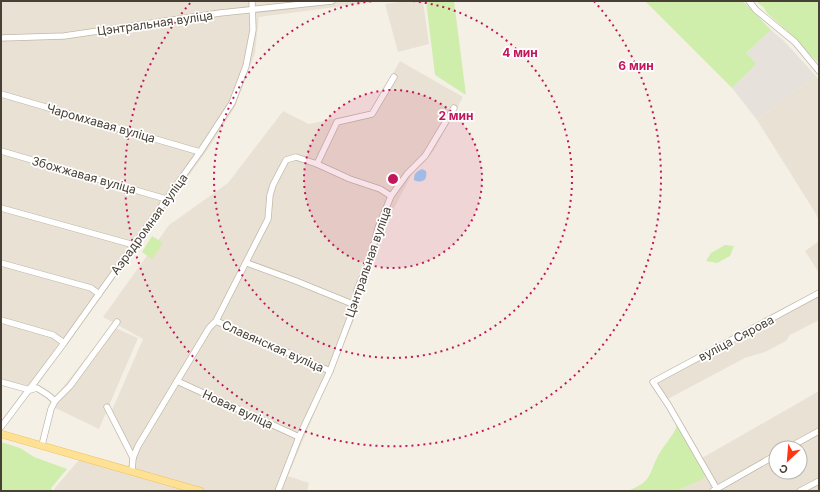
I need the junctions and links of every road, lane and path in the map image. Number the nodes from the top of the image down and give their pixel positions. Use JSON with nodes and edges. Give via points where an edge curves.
{"nodes":[{"id":1,"x":252,"y":1,"type":"edge"},
{"id":2,"x":332,"y":1,"type":"edge"},
{"id":3,"x":749,"y":1,"type":"edge"},
{"id":4,"x":308,"y":2,"type":"edge"},
{"id":5,"x":252,"y":10,"type":"junction"},
{"id":6,"x":1,"y":38,"type":"edge"},
{"id":7,"x":819,"y":71,"type":"edge"},
{"id":8,"x":394,"y":77,"type":"dead end"},
{"id":9,"x":1,"y":94,"type":"edge"},
{"id":10,"x":454,"y":108,"type":"dead end"},
{"id":11,"x":1,"y":151,"type":"edge"},
{"id":12,"x":200,"y":152,"type":"junction"},
{"id":13,"x":318,"y":164,"type":"junction"},
{"id":14,"x":391,"y":196,"type":"junction"},
{"id":15,"x":166,"y":199,"type":"junction"},
{"id":16,"x":1,"y":208,"type":"edge"},
{"id":17,"x":134,"y":245,"type":"junction"},
{"id":18,"x":1,"y":263,"type":"edge"},
{"id":19,"x":247,"y":263,"type":"junction"},
{"id":20,"x":819,"y":293,"type":"edge"},
{"id":21,"x":99,"y":294,"type":"junction"},
{"id":22,"x":355,"y":305,"type":"junction"},
{"id":23,"x":1,"y":320,"type":"edge"},
{"id":24,"x":216,"y":321,"type":"junction"},
{"id":25,"x":116,"y":322,"type":"dead end"},
{"id":26,"x":64,"y":343,"type":"junction"},
{"id":27,"x":330,"y":371,"type":"junction"},
{"id":28,"x":177,"y":381,"type":"junction"},
{"id":29,"x":1,"y":382,"type":"edge"},
{"id":30,"x":30,"y":390,"type":"junction"},
{"id":31,"x":55,"y":401,"type":"junction"},
{"id":32,"x":107,"y":407,"type":"dead end"},
{"id":33,"x":1,"y":427,"type":"edge"},
{"id":34,"x":819,"y":432,"type":"edge"},
{"id":35,"x":1,"y":434,"type":"edge"},
{"id":36,"x":300,"y":437,"type":"junction"},
{"id":37,"x":804,"y":440,"type":"edge"},
{"id":38,"x":42,"y":444,"type":"junction"},
{"id":39,"x":133,"y":458,"type":"junction"},
{"id":40,"x":768,"y":460,"type":"edge"},
{"id":41,"x":132,"y":471,"type":"junction"},
{"id":42,"x":819,"y":481,"type":"edge"},
{"id":43,"x":716,"y":490,"type":"edge"},
{"id":44,"x":200,"y":491,"type":"edge"},
{"id":45,"x":278,"y":491,"type":"edge"},
{"id":46,"x":800,"y":491,"type":"edge"}],
"edges":[{"from":1,"to":5,"type":"street","name":"Аэрадромная вуліца"},
{"from":2,"to":4,"type":"street","name":"Цэнтральная вуліца"},
{"from":3,"to":7,"type":"street","via":[[756,10],[795,42]]},
{"from":4,"to":5,"type":"street","name":"Цэнтральная вуліца"},
{"from":5,"to":6,"type":"street","name":"Цэнтральная вуліца","via":[[64,36]]},
{"from":5,"to":12,"type":"street","name":"Аэрадромная вуліца","via":[[253,30],[246,66],[232,103]]},
{"from":8,"to":13,"type":"street","via":[[372,114],[337,122]]},
{"from":9,"to":12,"type":"street","name":"Чаромхавая вуліца"},
{"from":10,"to":14,"type":"street","via":[[425,156],[407,174]]},
{"from":11,"to":15,"type":"street","name":"Збожжавая вуліца"},
{"from":12,"to":15,"type":"street","name":"Аэрадромная вуліца"},
{"from":13,"to":14,"type":"street","name":"Цэнтральная вуліца","via":[[350,179],[380,188]]},
{"from":13,"to":19,"type":"street","name":"Цэнтральная вуліца","via":[[296,157],[286,160],[273,185],[268,219]]},
{"from":14,"to":22,"type":"street","name":"Цэнтральная вуліца","via":[[357,290]]},
{"from":15,"to":17,"type":"street","name":"Аэрадромная вуліца"},
{"from":16,"to":17,"type":"street"},
{"from":17,"to":21,"type":"street","name":"Аэрадромная вуліца"},
{"from":18,"to":21,"type":"street","via":[[91,288]]},
{"from":19,"to":22,"type":"street"},
{"from":19,"to":24,"type":"street","name":"Цэнтральная вуліца"},
{"from":20,"to":43,"type":"street","name":"вуліца Сярова","via":[[653,382]]},
{"from":21,"to":26,"type":"street","name":"Аэрадромная вуліца"},
{"from":22,"to":27,"type":"street","name":"Цэнтральная вуліца"},
{"from":23,"to":26,"type":"street","via":[[52,335]]},
{"from":24,"to":27,"type":"street","name":"Славянская вуліца"},
{"from":24,"to":28,"type":"street","name":"Цэнтральная вуліца","via":[[209,328]]},
{"from":25,"to":31,"type":"street","via":[[70,386]]},
{"from":26,"to":30,"type":"street","name":"Аэрадромная вуліца"},
{"from":27,"to":36,"type":"street","name":"Цэнтральная вуліца"},
{"from":28,"to":36,"type":"street","name":"Новая вуліца"},
{"from":28,"to":39,"type":"street","name":"Цэнтральная вуліца"},
{"from":29,"to":30,"type":"street"},
{"from":30,"to":31,"type":"street","via":[[37,388]]},
{"from":30,"to":33,"type":"street","name":"Аэрадромная вуліца"},
{"from":31,"to":38,"type":"street"},
{"from":32,"to":39,"type":"street"},
{"from":34,"to":37,"type":"street"},
{"from":35,"to":38,"type":"main road"},
{"from":36,"to":45,"type":"street","name":"Цэнтральная вуліца"},
{"from":38,"to":41,"type":"main road"},
{"from":39,"to":41,"type":"street","name":"Цэнтральная вуліца"},
{"from":40,"to":43,"type":"street"},
{"from":41,"to":44,"type":"main road"},
{"from":42,"to":46,"type":"street"}]}
